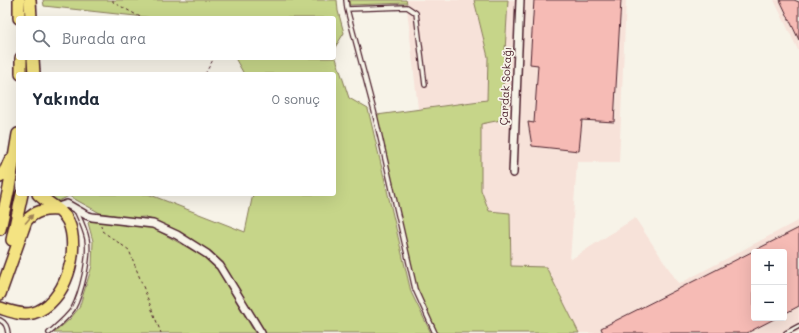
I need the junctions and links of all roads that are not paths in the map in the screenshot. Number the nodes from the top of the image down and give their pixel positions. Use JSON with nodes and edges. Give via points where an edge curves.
{"nodes":[{"id":1,"x":19,"y":0,"type":"edge"},
{"id":2,"x":30,"y":0,"type":"edge"},
{"id":3,"x":346,"y":0,"type":"edge"},
{"id":4,"x":520,"y":0,"type":"edge"},
{"id":5,"x":347,"y":9,"type":"junction"},
{"id":6,"x":20,"y":16,"type":"edge"},
{"id":7,"x":31,"y":16,"type":"edge"},
{"id":8,"x":21,"y":60,"type":"edge"},
{"id":9,"x":33,"y":60,"type":"edge"},
{"id":10,"x":21,"y":72,"type":"edge"},
{"id":11,"x":33,"y":72,"type":"edge"},
{"id":12,"x":425,"y":85,"type":"dead end"},
{"id":13,"x":16,"y":139,"type":"edge"},
{"id":14,"x":16,"y":145,"type":"edge"},
{"id":15,"x":513,"y":173,"type":"dead end"},
{"id":16,"x":0,"y":177,"type":"edge"},
{"id":17,"x":22,"y":196,"type":"edge"},
{"id":18,"x":40,"y":196,"type":"edge"},
{"id":19,"x":58,"y":210,"type":"junction"},
{"id":20,"x":76,"y":210,"type":"junction"},
{"id":21,"x":0,"y":229,"type":"edge"},
{"id":22,"x":0,"y":287,"type":"edge"},
{"id":23,"x":0,"y":294,"type":"edge"},
{"id":24,"x":0,"y":308,"type":"edge"},
{"id":25,"x":0,"y":320,"type":"edge"},
{"id":26,"x":799,"y":326,"type":"edge"},
{"id":27,"x":8,"y":333,"type":"edge"},
{"id":28,"x":49,"y":333,"type":"edge"},
{"id":29,"x":261,"y":333,"type":"edge"},
{"id":30,"x":435,"y":333,"type":"edge"},
{"id":31,"x":786,"y":333,"type":"edge"}],
"edges":[{"from":1,"to":6,"type":"highway"},
{"from":2,"to":7,"type":"highway"},
{"from":3,"to":5,"type":"lane"},
{"from":4,"to":15,"type":"street","name":"Çardak Sokağı"},
{"from":5,"to":12,"type":"lane","via":[[407,7],[416,13]]},
{"from":5,"to":30,"type":"lane","via":[[374,111],[415,290]]},
{"from":8,"to":10,"type":"highway"},
{"from":9,"to":11,"type":"highway"},
{"from":13,"to":16,"type":"highway","via":[[8,165]]},
{"from":14,"to":21,"type":"highway"},
{"from":17,"to":22,"type":"highway"},
{"from":18,"to":19,"type":"highway"},
{"from":19,"to":20,"type":"street","via":[[65,204]]},
{"from":23,"to":19,"type":"highway","one_way":true,"via":[[26,222],[39,211]]},
{"from":19,"to":24,"type":"highway","via":[[68,221],[72,238],[72,255],[66,280],[53,299],[40,310],[29,314]]},
{"from":20,"to":28,"type":"lane","via":[[87,239],[87,261],[72,309]]},
{"from":20,"to":29,"type":"street","via":[[100,218],[153,224],[177,235],[207,254],[220,266]]},
{"from":25,"to":27,"type":"lane","via":[[8,328]]},
{"from":26,"to":31,"type":"lane"}]}
